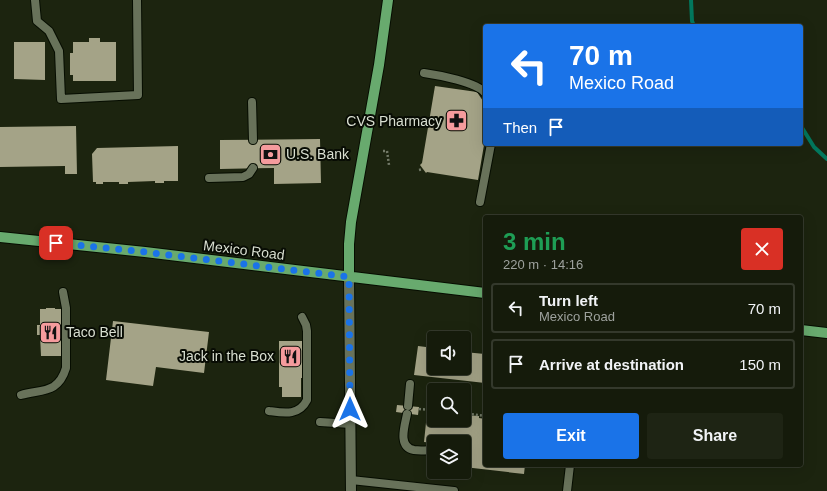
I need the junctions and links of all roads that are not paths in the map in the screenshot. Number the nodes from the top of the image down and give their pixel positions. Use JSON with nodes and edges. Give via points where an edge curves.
{"nodes":[{"id":1,"x":35,"y":0,"type":"edge"},
{"id":2,"x":137,"y":0,"type":"edge"},
{"id":3,"x":388,"y":0,"type":"edge"},
{"id":4,"x":424,"y":73,"type":"dead end"},
{"id":5,"x":483,"y":89,"type":"edge"},
{"id":6,"x":252,"y":102,"type":"dead end"},
{"id":7,"x":253,"y":140,"type":"dead end"},
{"id":8,"x":491,"y":146,"type":"edge"},
{"id":9,"x":253,"y":168,"type":"dead end"},
{"id":10,"x":209,"y":178,"type":"dead end"},
{"id":11,"x":480,"y":202,"type":"dead end"},
{"id":12,"x":0,"y":237,"type":"edge"},
{"id":13,"x":349,"y":277,"type":"junction"},
{"id":14,"x":63,"y":292,"type":"dead end"},
{"id":15,"x":483,"y":293,"type":"edge"},
{"id":16,"x":302,"y":317,"type":"dead end"},
{"id":17,"x":803,"y":330,"type":"edge"},
{"id":18,"x":827,"y":333,"type":"edge"},
{"id":19,"x":410,"y":384,"type":"dead end"},
{"id":20,"x":21,"y":395,"type":"dead end"},
{"id":21,"x":269,"y":411,"type":"dead end"},
{"id":22,"x":320,"y":422,"type":"dead end"},
{"id":23,"x":351,"y":424,"type":"junction"},
{"id":24,"x":427,"y":450,"type":"edge"},
{"id":25,"x":570,"y":467,"type":"edge"},
{"id":26,"x":351,"y":480,"type":"junction"},
{"id":27,"x":351,"y":491,"type":"edge"},
{"id":28,"x":454,"y":491,"type":"edge"},
{"id":29,"x":567,"y":491,"type":"edge"}],
"edges":[{"from":1,"to":2,"type":"lane","via":[[38,21],[49,30],[59,51],[61,99],[138,96]]},
{"from":3,"to":13,"type":"main road","via":[[351,222]]},
{"from":4,"to":5,"type":"lane"},
{"from":6,"to":7,"type":"lane"},
{"from":8,"to":11,"type":"lane"},
{"from":9,"to":10,"type":"lane","via":[[243,177]]},
{"from":12,"to":13,"type":"main road","name":"Mexico Road"},
{"from":13,"to":15,"type":"main road","name":"Mexico Road"},
{"from":13,"to":23,"type":"street"},
{"from":14,"to":20,"type":"lane","via":[[66,308],[66,368],[63,377],[53,388],[46,391]]},
{"from":16,"to":21,"type":"lane","via":[[307,331],[307,400],[304,406],[294,412]]},
{"from":17,"to":18,"type":"main road"},
{"from":19,"to":24,"type":"lane","via":[[403,440],[410,449]]},
{"from":22,"to":23,"type":"lane"},
{"from":23,"to":26,"type":"street"},
{"from":25,"to":29,"type":"lane"},
{"from":26,"to":27,"type":"street"},
{"from":26,"to":28,"type":"lane"}]}
